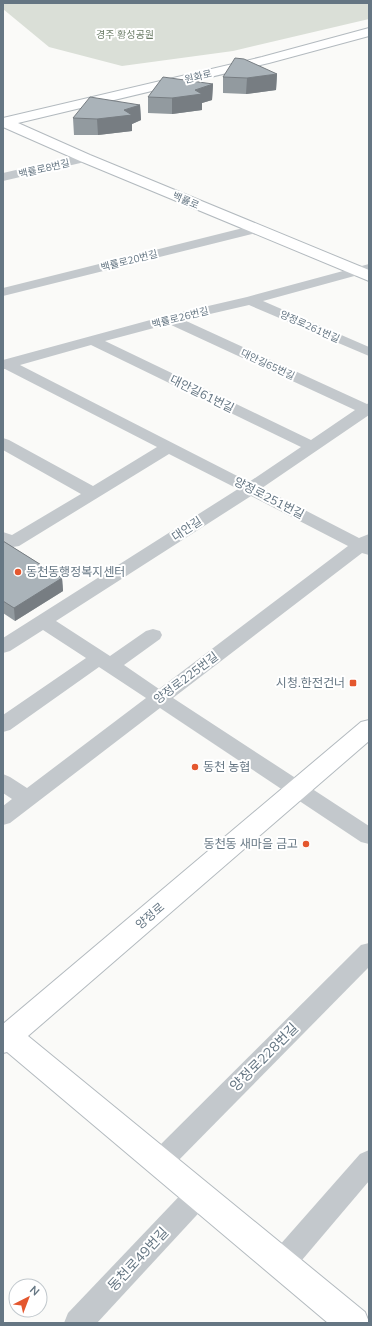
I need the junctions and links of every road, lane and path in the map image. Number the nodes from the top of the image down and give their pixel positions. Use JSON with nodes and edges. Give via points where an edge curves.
{"nodes":[{"id":1,"x":369,"y":26,"type":"edge"},
{"id":2,"x":369,"y":32,"type":"edge"},
{"id":3,"x":3,"y":121,"type":"edge"},
{"id":4,"x":85,"y":158,"type":"junction"},
{"id":5,"x":3,"y":177,"type":"edge"},
{"id":6,"x":255,"y":229,"type":"junction"},
{"id":7,"x":365,"y":272,"type":"edge"},
{"id":8,"x":3,"y":292,"type":"edge"},
{"id":9,"x":250,"y":300,"type":"junction"},
{"id":10,"x":170,"y":319,"type":"junction"},
{"id":11,"x":93,"y":341,"type":"junction"},
{"id":12,"x":369,"y":352,"type":"edge"},
{"id":13,"x":5,"y":364,"type":"edge"},
{"id":14,"x":368,"y":409,"type":"edge"},
{"id":15,"x":3,"y":444,"type":"edge"},
{"id":16,"x":310,"y":446,"type":"junction"},
{"id":17,"x":169,"y":447,"type":"junction"},
{"id":18,"x":250,"y":489,"type":"junction"},
{"id":19,"x":92,"y":493,"type":"junction"},
{"id":20,"x":8,"y":539,"type":"edge"},
{"id":21,"x":366,"y":545,"type":"edge"},
{"id":22,"x":43,"y":621,"type":"junction"},
{"id":23,"x":153,"y":635,"type":"dead end"},
{"id":24,"x":4,"y":644,"type":"edge"},
{"id":25,"x":105,"y":661,"type":"junction"},
{"id":26,"x":161,"y":698,"type":"junction"},
{"id":27,"x":3,"y":725,"type":"edge"},
{"id":28,"x":369,"y":728,"type":"edge"},
{"id":29,"x":3,"y":782,"type":"edge"},
{"id":30,"x":297,"y":791,"type":"junction"},
{"id":31,"x":27,"y":799,"type":"junction"},
{"id":32,"x":3,"y":817,"type":"edge"},
{"id":33,"x":369,"y":836,"type":"edge"},
{"id":34,"x":369,"y":952,"type":"edge"},
{"id":35,"x":6,"y":1038,"type":"edge"},
{"id":36,"x":160,"y":1162,"type":"junction"},
{"id":37,"x":369,"y":1162,"type":"edge"},
{"id":38,"x":198,"y":1195,"type":"junction"},
{"id":39,"x":281,"y":1264,"type":"junction"},
{"id":40,"x":78,"y":1323,"type":"edge"},
{"id":41,"x":353,"y":1323,"type":"edge"}],
"edges":[{"from":1,"to":3,"type":"street","name":"원화로"},
{"from":2,"to":3,"type":"street","name":"원화로","via":[[265,60]]},
{"from":3,"to":4,"type":"street","name":"백률로"},
{"from":4,"to":5,"type":"street","name":"백률로8번길"},
{"from":4,"to":6,"type":"street","name":"백률로"},
{"from":6,"to":7,"type":"street","name":"백률로"},
{"from":6,"to":8,"type":"street","name":"백률로20번길"},
{"from":7,"to":9,"type":"street","name":"백률로26번길"},
{"from":9,"to":10,"type":"street","name":"백률로26번길"},
{"from":9,"to":12,"type":"street","name":"양정로261번길"},
{"from":10,"to":11,"type":"street","name":"백률로26번길"},
{"from":10,"to":14,"type":"street","name":"대안길65번길"},
{"from":11,"to":13,"type":"street","name":"백률로26번길"},
{"from":11,"to":16,"type":"street","name":"대안길61번길"},
{"from":13,"to":17,"type":"street","name":"양정로251번길"},
{"from":14,"to":16,"type":"street","name":"대안길"},
{"from":15,"to":19,"type":"street"},
{"from":16,"to":18,"type":"street","name":"대안길"},
{"from":17,"to":18,"type":"street","name":"양정로251번길"},
{"from":17,"to":19,"type":"street"},
{"from":18,"to":21,"type":"street","name":"양정로251번길"},
{"from":18,"to":22,"type":"street","name":"대안길"},
{"from":19,"to":20,"type":"street"},
{"from":21,"to":26,"type":"street","name":"양정로225번길"},
{"from":22,"to":24,"type":"street","name":"대안길"},
{"from":22,"to":25,"type":"street"},
{"from":23,"to":25,"type":"street"},
{"from":25,"to":26,"type":"street"},
{"from":25,"to":27,"type":"street"},
{"from":26,"to":30,"type":"street"},
{"from":26,"to":31,"type":"street","name":"양정로225번길"},
{"from":28,"to":30,"type":"street","name":"양정로"},
{"from":29,"to":31,"type":"street"},
{"from":30,"to":33,"type":"street"},
{"from":30,"to":35,"type":"street","name":"양정로"},
{"from":31,"to":32,"type":"street","name":"양정로225번길"},
{"from":34,"to":36,"type":"street","name":"양정로228번길"},
{"from":35,"to":36,"type":"street"},
{"from":36,"to":38,"type":"street"},
{"from":37,"to":39,"type":"street"},
{"from":38,"to":39,"type":"street"},
{"from":38,"to":40,"type":"street","name":"동천로49번길"},
{"from":39,"to":41,"type":"street"}]}
